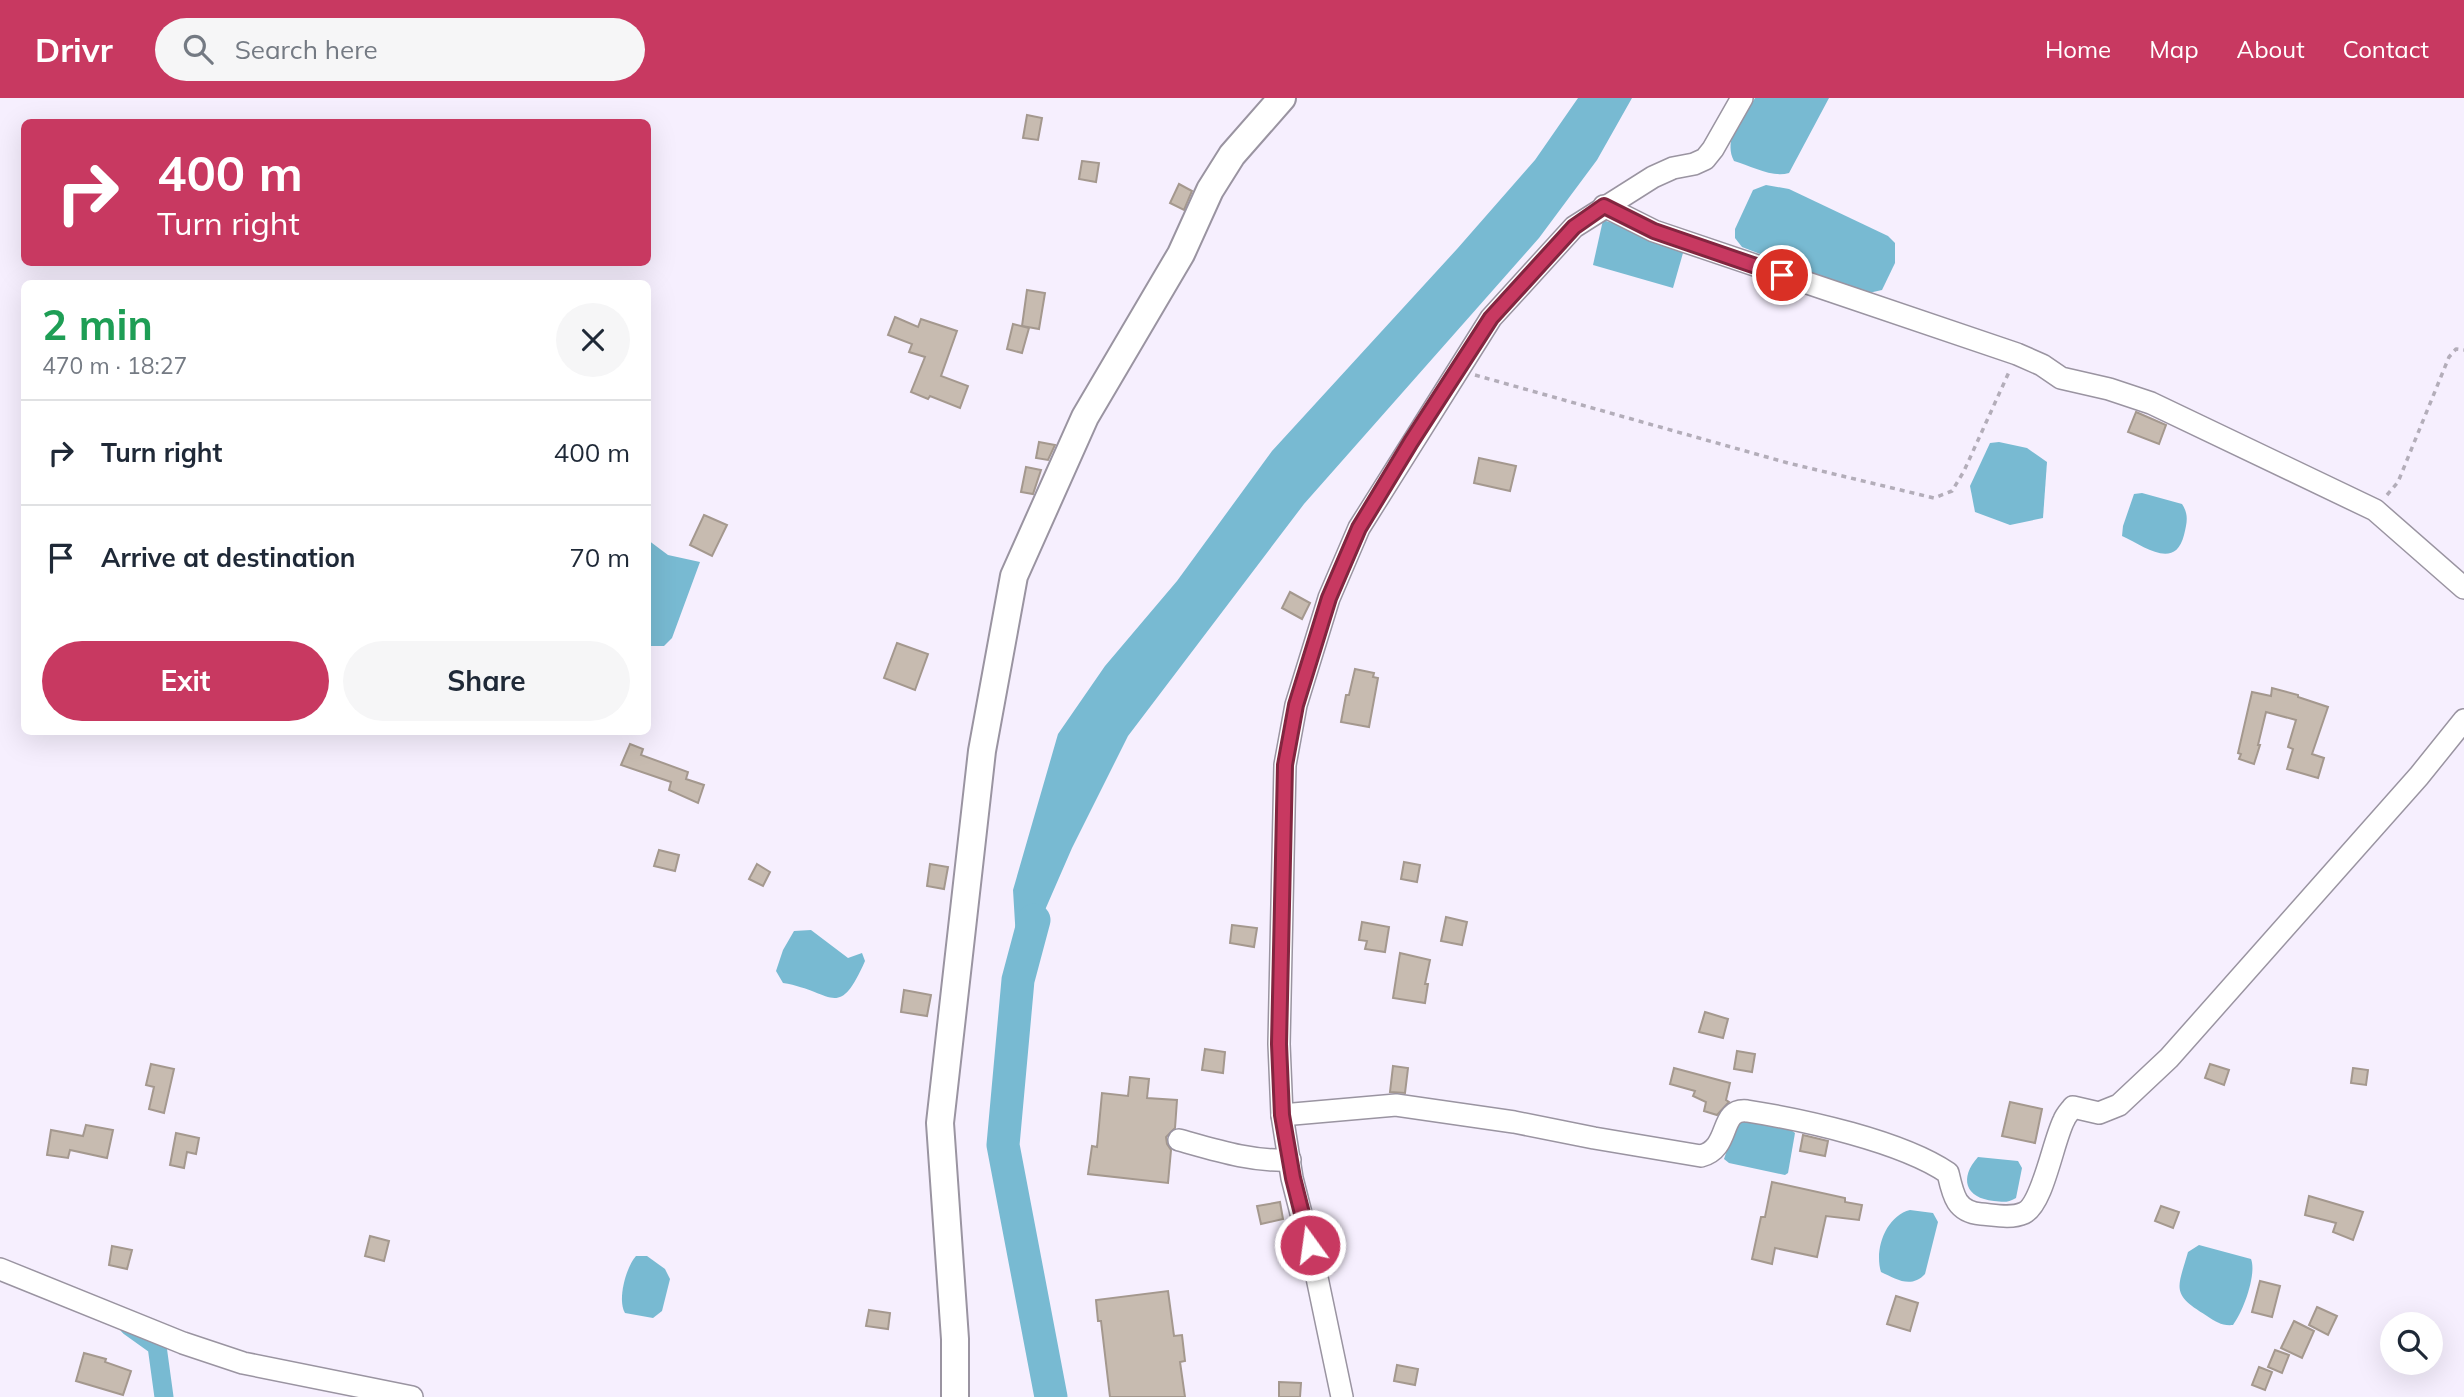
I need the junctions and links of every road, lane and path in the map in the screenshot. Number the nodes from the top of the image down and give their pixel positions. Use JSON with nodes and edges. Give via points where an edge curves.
{"nodes":[{"id":1,"x":1282,"y":98,"type":"edge"},
{"id":2,"x":1742,"y":98,"type":"edge"},
{"id":3,"x":1604,"y":206,"type":"junction"},
{"id":4,"x":2464,"y":350,"type":"edge"},
{"id":5,"x":2017,"y":354,"type":"junction"},
{"id":6,"x":1456,"y":370,"type":"junction"},
{"id":7,"x":2375,"y":510,"type":"junction"},
{"id":8,"x":2464,"y":588,"type":"edge"},
{"id":9,"x":2464,"y":720,"type":"edge"},
{"id":10,"x":1282,"y":1115,"type":"junction"},
{"id":11,"x":1179,"y":1140,"type":"dead end"},
{"id":12,"x":1290,"y":1160,"type":"junction"},
{"id":13,"x":0,"y":1269,"type":"edge"},
{"id":14,"x":412,"y":1397,"type":"edge"},
{"id":15,"x":955,"y":1397,"type":"edge"},
{"id":16,"x":1342,"y":1397,"type":"edge"}],
"edges":[{"from":1,"to":15,"type":"street","via":[[1232,155],[1210,190],[1181,254],[1085,417],[1014,576],[982,751],[940,1123]]},
{"from":2,"to":3,"type":"street","via":[[1705,159],[1663,172]]},
{"from":3,"to":5,"type":"street","via":[[1654,231]]},
{"from":3,"to":6,"type":"street","via":[[1574,227],[1491,318]]},
{"from":4,"to":7,"type":"path","via":[[2456,349],[2449,357],[2398,482]]},
{"from":5,"to":6,"type":"path","via":[[1964,471],[1952,491],[1934,498],[1788,463]]},
{"from":5,"to":7,"type":"street","via":[[2061,378],[2151,403]]},
{"from":6,"to":10,"type":"street","via":[[1359,528],[1329,598],[1296,705],[1285,765],[1279,1044]]},
{"from":7,"to":8,"type":"street"},
{"from":9,"to":10,"type":"street","via":[[2169,1058],[2119,1105],[2099,1113],[2073,1107],[2064,1119],[2036,1200],[2025,1212],[2005,1216],[1971,1213],[1953,1198],[1948,1173],[1902,1149],[1739,1110],[1731,1115],[1718,1147],[1701,1156],[1396,1105]]},
{"from":10,"to":12,"type":"street"},
{"from":11,"to":12,"type":"street","via":[[1231,1154]]},
{"from":12,"to":16,"type":"street"},
{"from":13,"to":14,"type":"street","via":[[243,1363]]}]}
